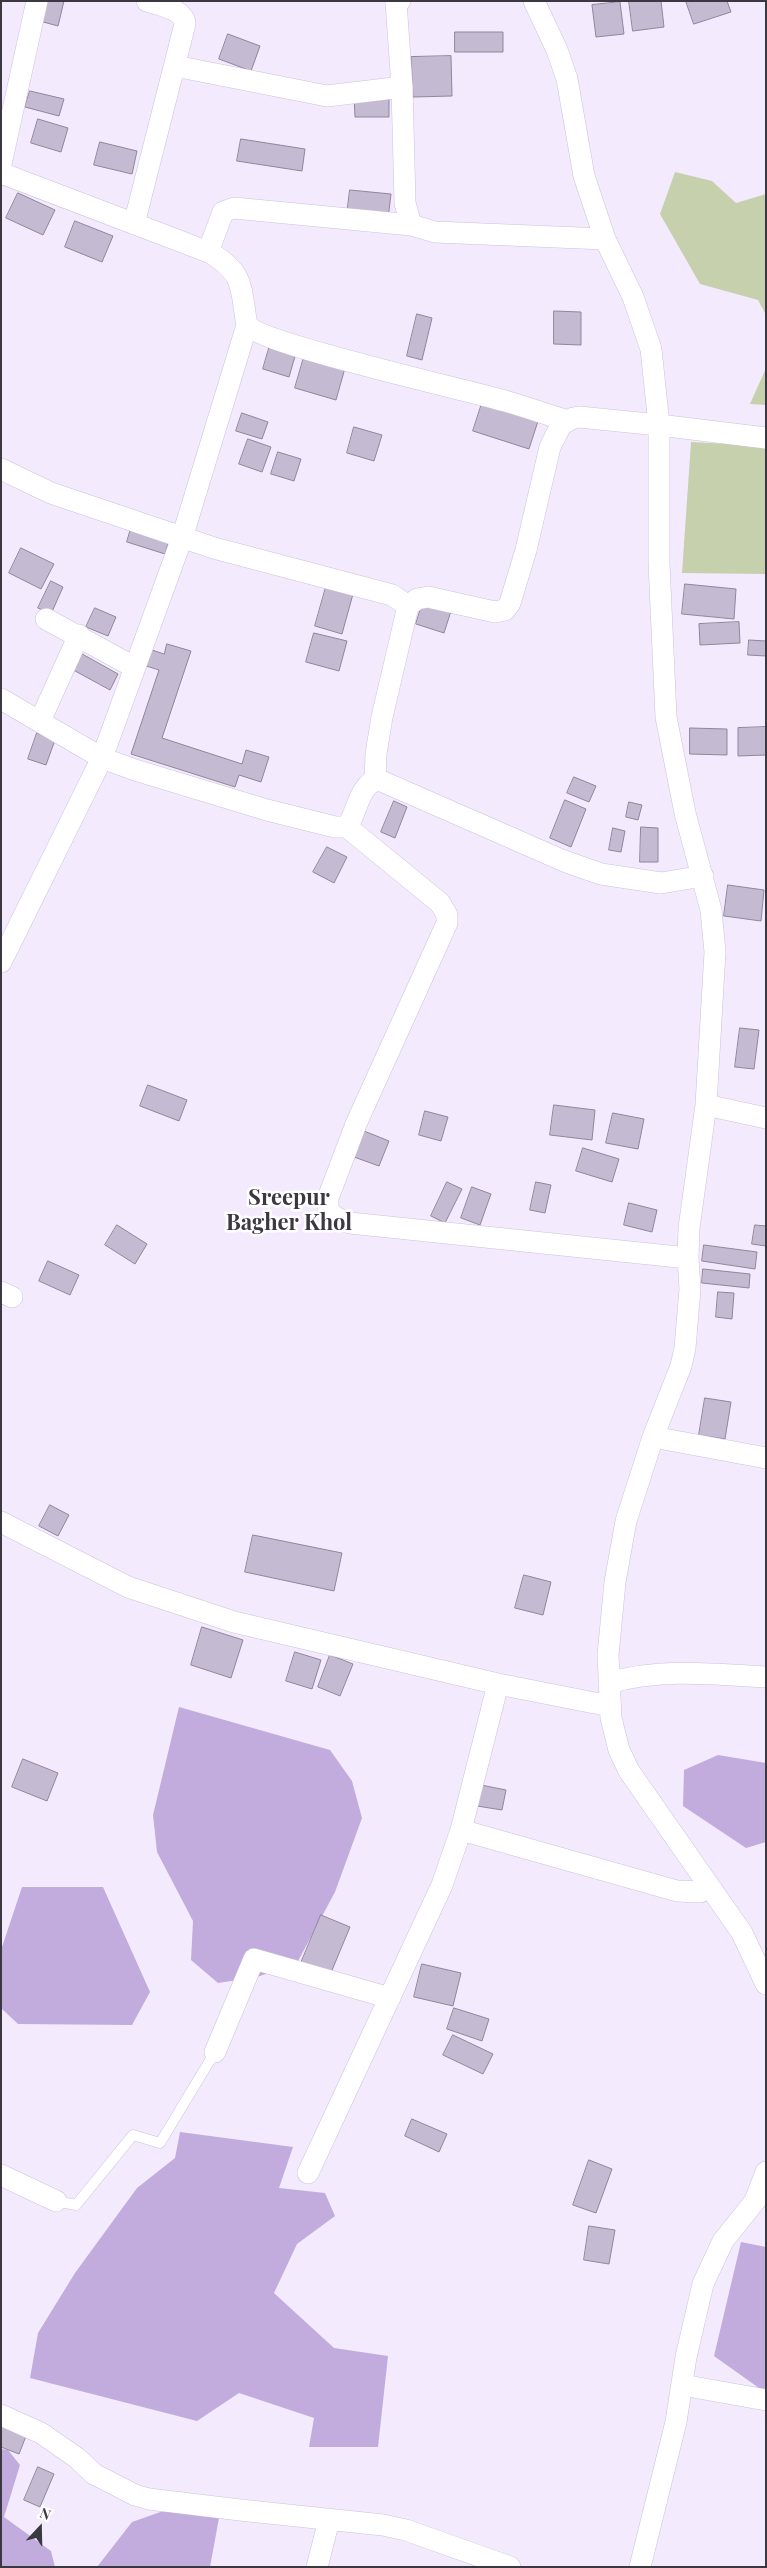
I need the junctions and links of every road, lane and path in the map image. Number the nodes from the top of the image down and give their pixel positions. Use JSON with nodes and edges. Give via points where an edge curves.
{"nodes":[{"id":1,"x":37,"y":1,"type":"edge"},
{"id":2,"x":147,"y":1,"type":"edge"},
{"id":3,"x":400,"y":1,"type":"edge"},
{"id":4,"x":534,"y":1,"type":"edge"},
{"id":5,"x":175,"y":66,"type":"junction"},
{"id":6,"x":402,"y":87,"type":"junction"},
{"id":7,"x":1,"y":164,"type":"edge"},
{"id":8,"x":1,"y":173,"type":"edge"},
{"id":9,"x":134,"y":224,"type":"junction"},
{"id":10,"x":411,"y":225,"type":"junction"},
{"id":11,"x":605,"y":239,"type":"junction"},
{"id":12,"x":208,"y":252,"type":"junction"},
{"id":13,"x":247,"y":325,"type":"junction"},
{"id":14,"x":567,"y":421,"type":"junction"},
{"id":15,"x":659,"y":425,"type":"junction"},
{"id":16,"x":766,"y":438,"type":"edge"},
{"id":17,"x":1,"y":468,"type":"edge"},
{"id":18,"x":182,"y":538,"type":"junction"},
{"id":19,"x":408,"y":606,"type":"junction"},
{"id":20,"x":46,"y":618,"type":"dead end"},
{"id":21,"x":79,"y":635,"type":"junction"},
{"id":22,"x":134,"y":667,"type":"junction"},
{"id":23,"x":1,"y":699,"type":"edge"},
{"id":24,"x":40,"y":721,"type":"junction"},
{"id":25,"x":102,"y":758,"type":"junction"},
{"id":26,"x":375,"y":781,"type":"junction"},
{"id":27,"x":347,"y":827,"type":"junction"},
{"id":28,"x":702,"y":876,"type":"junction"},
{"id":29,"x":1,"y":962,"type":"edge"},
{"id":30,"x":706,"y":1105,"type":"junction"},
{"id":31,"x":766,"y":1118,"type":"edge"},
{"id":32,"x":688,"y":1258,"type":"junction"},
{"id":33,"x":653,"y":1436,"type":"junction"},
{"id":34,"x":766,"y":1458,"type":"edge"},
{"id":35,"x":1,"y":1522,"type":"edge"},
{"id":36,"x":766,"y":1677,"type":"edge"},
{"id":37,"x":609,"y":1683,"type":"junction"},
{"id":38,"x":498,"y":1684,"type":"junction"},
{"id":39,"x":610,"y":1706,"type":"junction"},
{"id":40,"x":461,"y":1830,"type":"junction"},
{"id":41,"x":709,"y":1886,"type":"junction"},
{"id":42,"x":766,"y":1984,"type":"edge"},
{"id":43,"x":390,"y":1998,"type":"junction"},
{"id":44,"x":216,"y":2052,"type":"joint"},
{"id":45,"x":766,"y":2172,"type":"edge"},
{"id":46,"x":308,"y":2174,"type":"dead end"},
{"id":47,"x":1,"y":2175,"type":"edge"},
{"id":48,"x":56,"y":2201,"type":"joint"},
{"id":49,"x":760,"y":2204,"type":"edge"},
{"id":50,"x":682,"y":2385,"type":"junction"},
{"id":51,"x":766,"y":2400,"type":"edge"},
{"id":52,"x":1,"y":2415,"type":"edge"},
{"id":53,"x":330,"y":2520,"type":"junction"},
{"id":54,"x":317,"y":2567,"type":"edge"},
{"id":55,"x":510,"y":2567,"type":"edge"},
{"id":56,"x":640,"y":2567,"type":"edge"}],
"edges":[{"from":1,"to":7,"type":"street"},
{"from":2,"to":5,"type":"street","via":[[178,13],[185,20]]},
{"from":3,"to":6,"type":"street","via":[[396,2]]},
{"from":4,"to":11,"type":"street","via":[[567,79],[584,176]]},
{"from":5,"to":6,"type":"street","via":[[327,96]]},
{"from":5,"to":9,"type":"street"},
{"from":6,"to":10,"type":"street","via":[[405,204]]},
{"from":8,"to":9,"type":"street"},
{"from":9,"to":12,"type":"street"},
{"from":10,"to":11,"type":"street","via":[[435,232]]},
{"from":10,"to":12,"type":"street","via":[[234,208],[224,212]]},
{"from":11,"to":15,"type":"street","via":[[633,297],[652,348]]},
{"from":12,"to":13,"type":"street","via":[[228,264],[240,281]]},
{"from":13,"to":14,"type":"street","via":[[259,334],[302,347],[506,401]]},
{"from":13,"to":18,"type":"street"},
{"from":14,"to":15,"type":"street","via":[[579,417]]},
{"from":14,"to":19,"type":"street","via":[[550,446],[526,550],[508,608],[495,612],[428,597],[417,599]]},
{"from":15,"to":16,"type":"street"},
{"from":15,"to":28,"type":"street","via":[[659,563],[664,692],[685,813]]},
{"from":17,"to":18,"type":"street","via":[[51,493]]},
{"from":18,"to":19,"type":"street","via":[[392,595]]},
{"from":18,"to":22,"type":"street"},
{"from":19,"to":26,"type":"street","via":[[382,717]]},
{"from":20,"to":21,"type":"street"},
{"from":21,"to":22,"type":"street"},
{"from":21,"to":24,"type":"street"},
{"from":22,"to":25,"type":"street"},
{"from":23,"to":24,"type":"street"},
{"from":24,"to":25,"type":"street"},
{"from":25,"to":27,"type":"street","via":[[206,793],[335,827]]},
{"from":25,"to":29,"type":"street"},
{"from":26,"to":27,"type":"street","via":[[365,789]]},
{"from":26,"to":28,"type":"street","via":[[405,790],[564,861],[601,874],[661,883]]},
{"from":27,"to":32,"type":"street","via":[[440,903],[448,915],[356,1124],[328,1198],[328,1211],[350,1223]]},
{"from":28,"to":30,"type":"street","via":[[711,910],[715,952]]},
{"from":30,"to":31,"type":"street"},
{"from":30,"to":32,"type":"street","via":[[692,1198]]},
{"from":32,"to":33,"type":"street","via":[[690,1289],[685,1348]]},
{"from":33,"to":34,"type":"street"},
{"from":33,"to":37,"type":"street","via":[[618,1555],[608,1655]]},
{"from":35,"to":38,"type":"street","via":[[90,1569],[171,1603],[292,1637]]},
{"from":36,"to":37,"type":"street","via":[[669,1673]]},
{"from":37,"to":39,"type":"street"},
{"from":38,"to":39,"type":"street"},
{"from":38,"to":40,"type":"street"},
{"from":39,"to":41,"type":"street","via":[[619,1750],[629,1771]]},
{"from":40,"to":41,"type":"street","via":[[677,1891],[700,1892]]},
{"from":40,"to":43,"type":"street","via":[[442,1885]]},
{"from":41,"to":42,"type":"street","via":[[742,1933]]},
{"from":43,"to":44,"type":"street","via":[[254,1959]]},
{"from":43,"to":46,"type":"street"},
{"from":44,"to":48,"type":"lane","via":[[160,2143],[133,2135],[76,2205]]},
{"from":45,"to":49,"type":"street"},
{"from":47,"to":48,"type":"street"},
{"from":49,"to":50,"type":"street","via":[[723,2241],[703,2284]]},
{"from":50,"to":51,"type":"street"},
{"from":50,"to":56,"type":"street"},
{"from":52,"to":53,"type":"street","via":[[40,2433],[94,2474],[135,2495]]},
{"from":53,"to":54,"type":"street"},
{"from":53,"to":55,"type":"street","via":[[406,2530]]}]}
